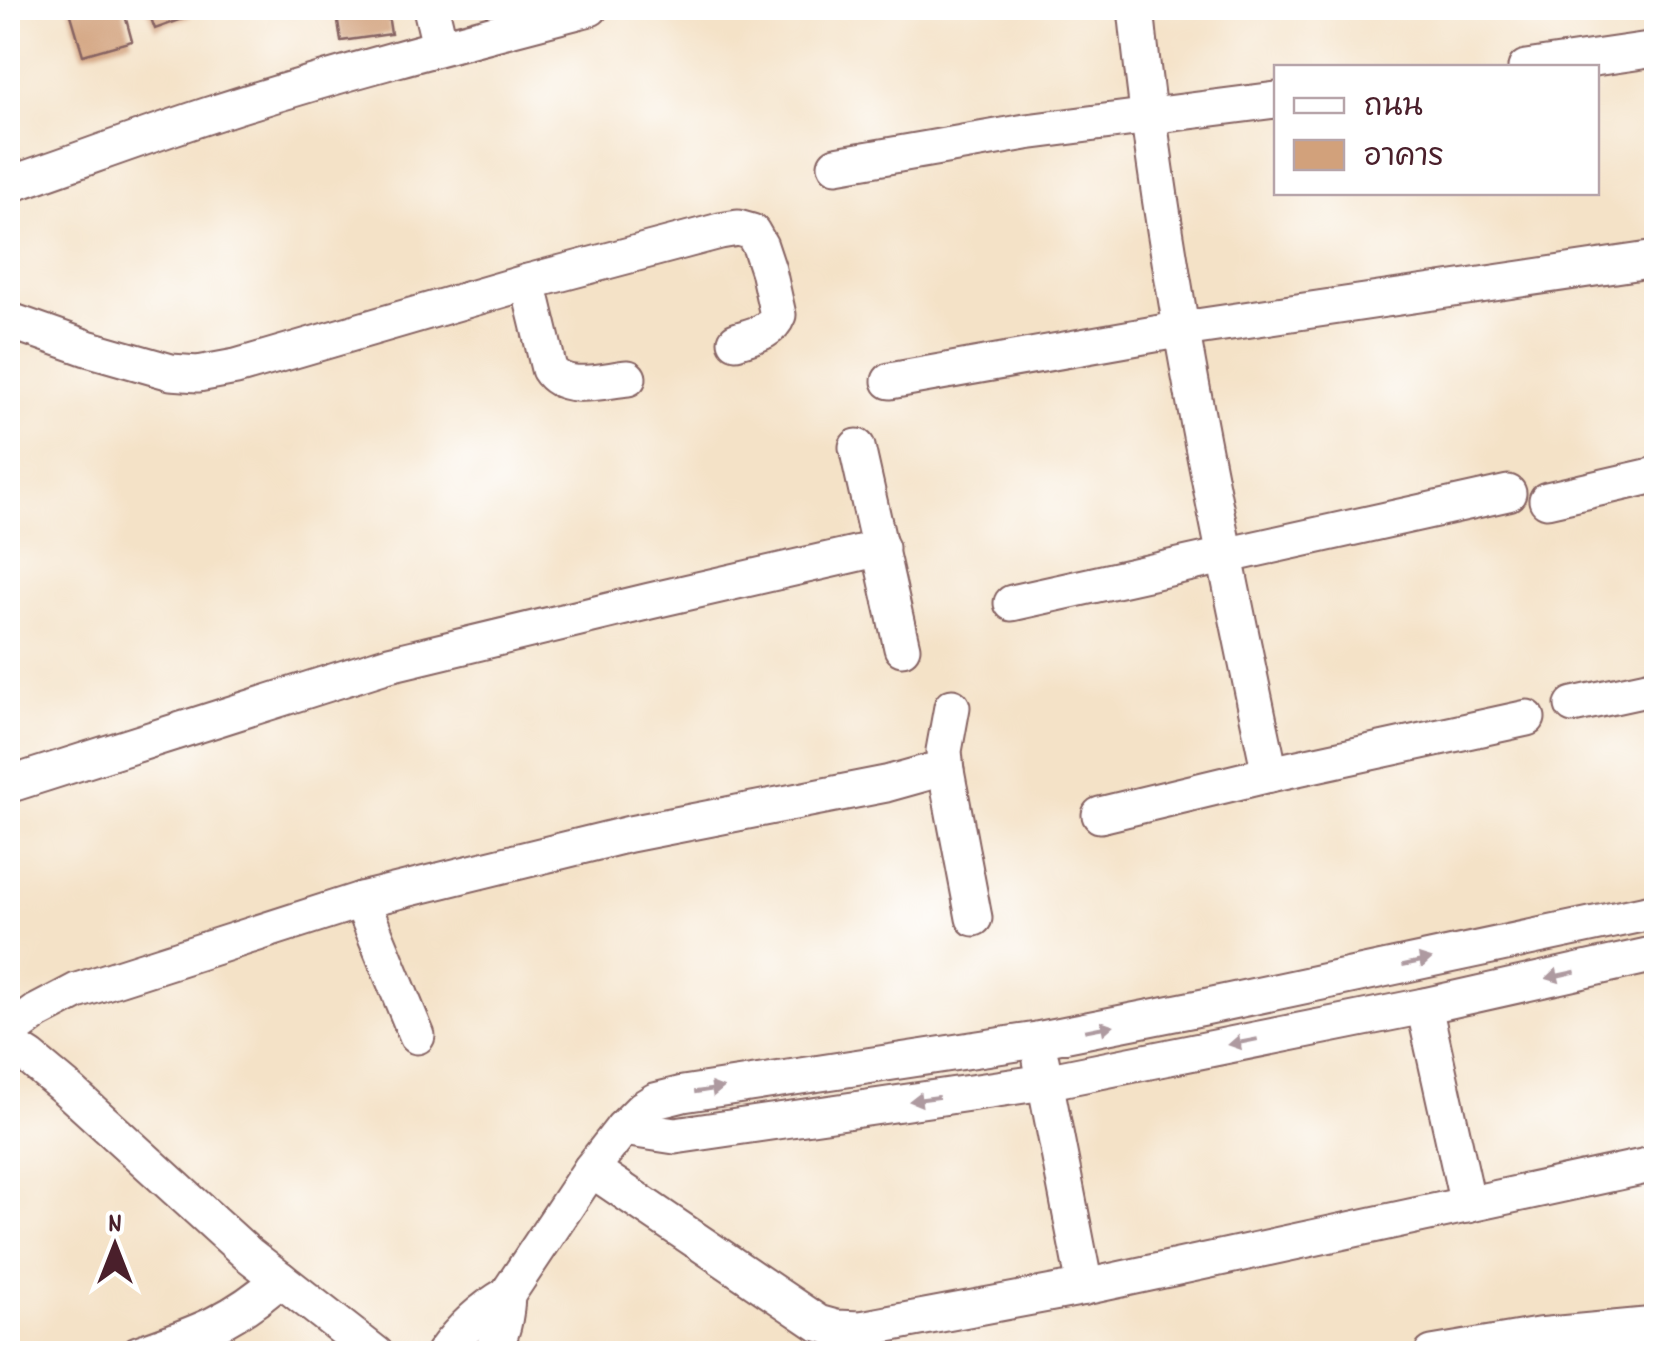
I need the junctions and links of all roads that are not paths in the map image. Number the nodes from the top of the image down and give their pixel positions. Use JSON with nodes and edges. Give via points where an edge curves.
{"nodes":[{"id":1,"x":431,"y":8,"type":"edge"},
{"id":2,"x":590,"y":8,"type":"edge"},
{"id":3,"x":1136,"y":8,"type":"edge"},
{"id":4,"x":440,"y":46,"type":"junction"},
{"id":5,"x":1656,"y":48,"type":"edge"},
{"id":6,"x":1546,"y":65,"type":"edge"},
{"id":7,"x":1274,"y":100,"type":"edge"},
{"id":8,"x":1147,"y":116,"type":"junction"},
{"id":9,"x":836,"y":166,"type":"dead end"},
{"id":10,"x":8,"y":185,"type":"edge"},
{"id":11,"x":1656,"y":260,"type":"edge"},
{"id":12,"x":528,"y":282,"type":"junction"},
{"id":13,"x":8,"y":320,"type":"edge"},
{"id":14,"x":1183,"y":329,"type":"junction"},
{"id":15,"x":736,"y":341,"type":"dead end"},
{"id":16,"x":628,"y":378,"type":"dead end"},
{"id":17,"x":890,"y":381,"type":"dead end"},
{"id":18,"x":858,"y":447,"type":"dead end"},
{"id":19,"x":1656,"y":475,"type":"edge"},
{"id":20,"x":1508,"y":493,"type":"dead end"},
{"id":21,"x":1548,"y":500,"type":"dead end"},
{"id":22,"x":882,"y":548,"type":"junction"},
{"id":23,"x":1224,"y":554,"type":"junction"},
{"id":24,"x":1012,"y":604,"type":"dead end"},
{"id":25,"x":902,"y":648,"type":"dead end"},
{"id":26,"x":1656,"y":687,"type":"edge"},
{"id":27,"x":1574,"y":705,"type":"dead end"},
{"id":28,"x":952,"y":708,"type":"dead end"},
{"id":29,"x":1527,"y":718,"type":"dead end"},
{"id":30,"x":946,"y":771,"type":"junction"},
{"id":31,"x":1270,"y":774,"type":"junction"},
{"id":32,"x":8,"y":785,"type":"edge"},
{"id":33,"x":1100,"y":815,"type":"dead end"},
{"id":34,"x":361,"y":900,"type":"junction"},
{"id":35,"x":1656,"y":910,"type":"edge"},
{"id":36,"x":974,"y":918,"type":"dead end"},
{"id":37,"x":1656,"y":954,"type":"edge"},
{"id":38,"x":1424,"y":1006,"type":"junction"},
{"id":39,"x":8,"y":1033,"type":"edge"},
{"id":40,"x":417,"y":1036,"type":"dead end"},
{"id":41,"x":1037,"y":1040,"type":"junction"},
{"id":42,"x":8,"y":1044,"type":"edge"},
{"id":43,"x":1044,"y":1082,"type":"junction"},
{"id":44,"x":622,"y":1128,"type":"junction"},
{"id":45,"x":1656,"y":1164,"type":"edge"},
{"id":46,"x":591,"y":1169,"type":"junction"},
{"id":47,"x":1468,"y":1205,"type":"junction"},
{"id":48,"x":280,"y":1279,"type":"junction"},
{"id":49,"x":1085,"y":1287,"type":"junction"},
{"id":50,"x":507,"y":1295,"type":"junction"},
{"id":51,"x":1656,"y":1326,"type":"edge"},
{"id":52,"x":138,"y":1354,"type":"edge"},
{"id":53,"x":376,"y":1354,"type":"edge"},
{"id":54,"x":444,"y":1354,"type":"edge"},
{"id":55,"x":490,"y":1354,"type":"edge"},
{"id":56,"x":1432,"y":1354,"type":"edge"}],
"edges":[{"from":1,"to":4,"type":"street"},
{"from":2,"to":4,"type":"street"},
{"from":3,"to":8,"type":"street"},
{"from":4,"to":10,"type":"street"},
{"from":5,"to":6,"type":"street"},
{"from":7,"to":8,"type":"street"},
{"from":8,"to":9,"type":"street"},
{"from":8,"to":14,"type":"street"},
{"from":11,"to":14,"type":"street"},
{"from":12,"to":13,"type":"street","via":[[198,374],[142,366]]},
{"from":12,"to":15,"type":"street","via":[[738,228],[752,232],[760,246],[778,315],[767,331]]},
{"from":12,"to":16,"type":"street","via":[[554,378]]},
{"from":14,"to":17,"type":"street"},
{"from":14,"to":23,"type":"street"},
{"from":18,"to":22,"type":"street"},
{"from":19,"to":21,"type":"street"},
{"from":20,"to":23,"type":"street"},
{"from":22,"to":25,"type":"street"},
{"from":22,"to":32,"type":"street","via":[[389,664]]},
{"from":23,"to":24,"type":"street"},
{"from":23,"to":31,"type":"street"},
{"from":26,"to":27,"type":"street"},
{"from":28,"to":30,"type":"street"},
{"from":29,"to":31,"type":"street"},
{"from":30,"to":34,"type":"street","via":[[647,830]]},
{"from":30,"to":36,"type":"street"},
{"from":31,"to":33,"type":"street"},
{"from":34,"to":39,"type":"street","via":[[77,992]]},
{"from":34,"to":40,"type":"street"},
{"from":41,"to":35,"type":"street","one_way":true},
{"from":37,"to":38,"type":"street","one_way":true},
{"from":38,"to":43,"type":"street","one_way":true},
{"from":38,"to":47,"type":"street"},
{"from":41,"to":43,"type":"street"},
{"from":44,"to":41,"type":"street","one_way":true,"via":[[656,1101],[683,1094]]},
{"from":42,"to":48,"type":"street"},
{"from":43,"to":44,"type":"street","one_way":true,"via":[[675,1136]]},
{"from":43,"to":49,"type":"street"},
{"from":44,"to":46,"type":"street"},
{"from":45,"to":47,"type":"street"},
{"from":46,"to":49,"type":"street","via":[[818,1323],[836,1328],[861,1329]]},
{"from":46,"to":50,"type":"street"},
{"from":47,"to":49,"type":"street"},
{"from":48,"to":52,"type":"street","via":[[224,1322]]},
{"from":48,"to":53,"type":"street"},
{"from":50,"to":54,"type":"street","via":[[472,1319]]},
{"from":50,"to":55,"type":"street","via":[[506,1320]]},
{"from":51,"to":56,"type":"street"}]}
